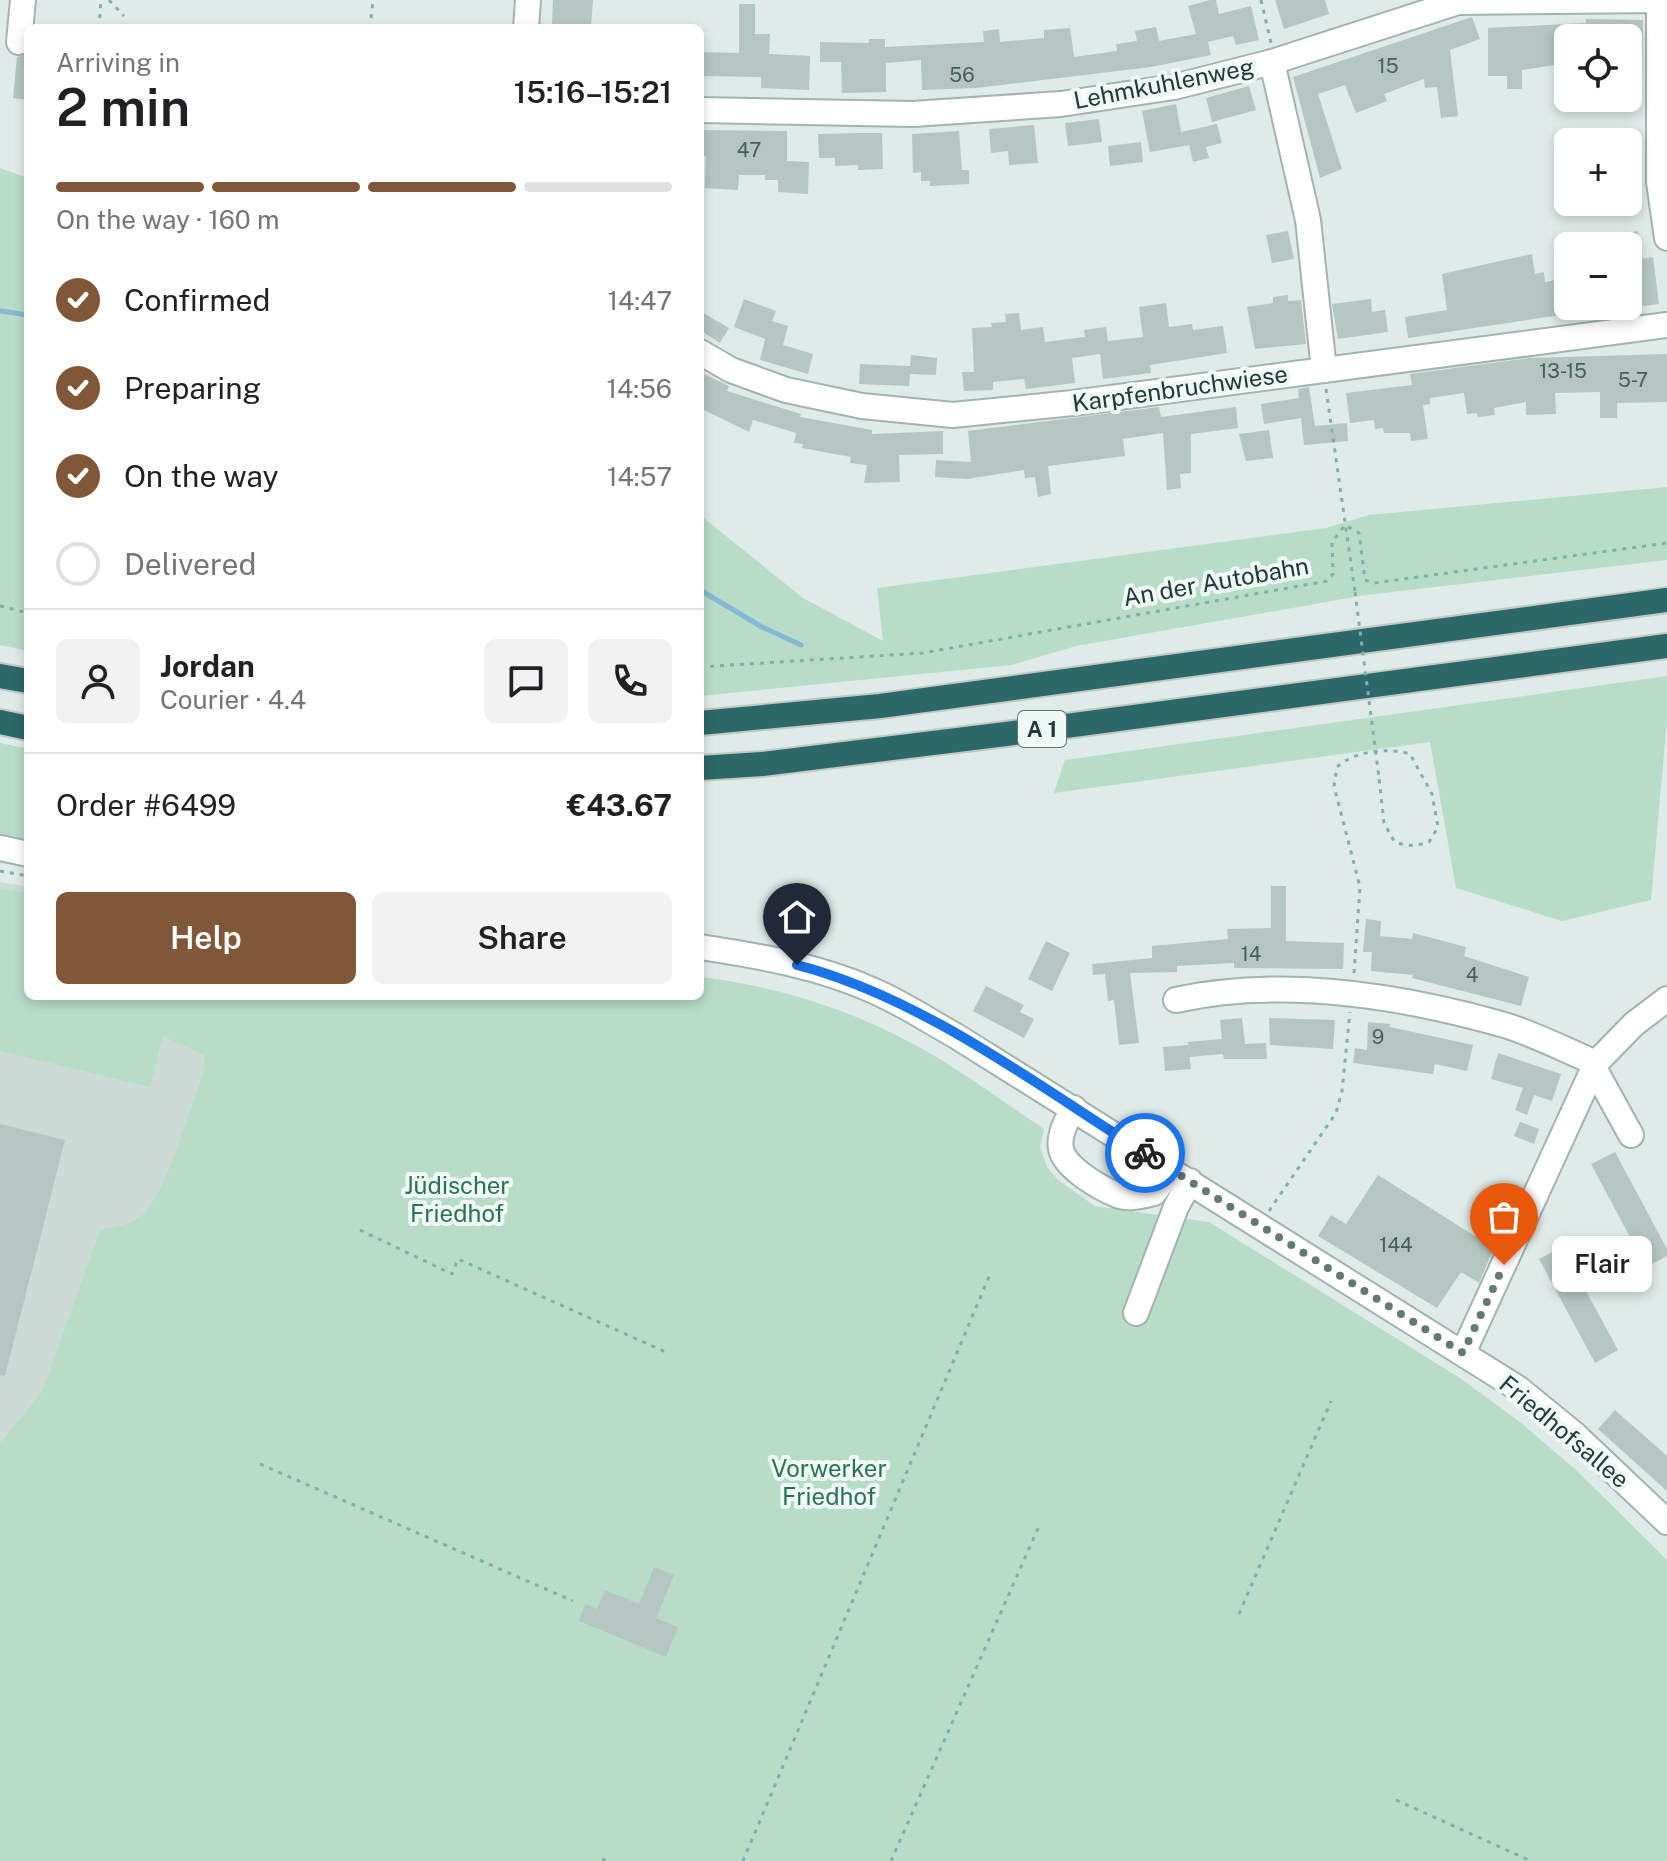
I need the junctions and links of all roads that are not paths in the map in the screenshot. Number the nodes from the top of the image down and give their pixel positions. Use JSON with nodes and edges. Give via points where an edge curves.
{"nodes":[{"id":1,"x":23,"y":0,"type":"edge"},
{"id":2,"x":528,"y":0,"type":"edge"},
{"id":3,"x":1659,"y":0,"type":"edge"},
{"id":4,"x":1667,"y":0,"type":"edge"},
{"id":5,"x":526,"y":24,"type":"edge"},
{"id":6,"x":16,"y":41,"type":"edge"},
{"id":7,"x":1272,"y":62,"type":"junction"},
{"id":8,"x":704,"y":110,"type":"edge"},
{"id":9,"x":1667,"y":238,"type":"edge"},
{"id":10,"x":1667,"y":325,"type":"edge"},
{"id":11,"x":704,"y":354,"type":"edge"},
{"id":12,"x":1324,"y":370,"type":"junction"},
{"id":13,"x":1667,"y":600,"type":"edge"},
{"id":14,"x":1667,"y":646,"type":"edge"},
{"id":15,"x":0,"y":676,"type":"edge"},
{"id":16,"x":24,"y":680,"type":"edge"},
{"id":17,"x":0,"y":722,"type":"edge"},
{"id":18,"x":704,"y":723,"type":"edge"},
{"id":19,"x":24,"y":727,"type":"edge"},
{"id":20,"x":704,"y":768,"type":"edge"},
{"id":21,"x":0,"y":848,"type":"edge"},
{"id":22,"x":24,"y":853,"type":"edge"},
{"id":23,"x":704,"y":948,"type":"edge"},
{"id":24,"x":1667,"y":999,"type":"edge"},
{"id":25,"x":1176,"y":1000,"type":"dead end"},
{"id":26,"x":1595,"y":1066,"type":"junction"},
{"id":27,"x":1074,"y":1108,"type":"junction"},
{"id":28,"x":1631,"y":1135,"type":"dead end"},
{"id":29,"x":1181,"y":1176,"type":"junction"},
{"id":30,"x":1136,"y":1313,"type":"dead end"},
{"id":31,"x":1463,"y":1353,"type":"junction"},
{"id":32,"x":1667,"y":1522,"type":"edge"}],
"edges":[{"from":1,"to":6,"type":"street"},
{"from":2,"to":5,"type":"street"},
{"from":3,"to":4,"type":"street","name":"Lehmkuhlenweg"},
{"from":3,"to":7,"type":"street","name":"Lehmkuhlenweg","via":[[1458,2]]},
{"from":3,"to":9,"type":"street","via":[[1659,182]]},
{"from":7,"to":8,"type":"street","name":"Lehmkuhlenweg","via":[[1174,87],[1061,104],[913,114]]},
{"from":7,"to":12,"type":"street","via":[[1308,220]]},
{"from":10,"to":12,"type":"street","name":"Karpfenbruchwiese"},
{"from":11,"to":12,"type":"street","name":"Karpfenbruchwiese","via":[[786,390],[862,406],[953,415]]},
{"from":13,"to":18,"type":"highway","number":"A 1","via":[[880,706]]},
{"from":14,"to":20,"type":"highway","number":"A 1","via":[[991,736]]},
{"from":15,"to":16,"type":"highway"},
{"from":17,"to":19,"type":"highway"},
{"from":21,"to":22,"type":"street"},
{"from":23,"to":27,"type":"street","name":"Friedhofsallee","via":[[771,958],[875,991]]},
{"from":24,"to":26,"type":"street","via":[[1634,1024]]},
{"from":25,"to":26,"type":"street","via":[[1222,990],[1351,995],[1428,1007],[1504,1025]]},
{"from":26,"to":28,"type":"street"},
{"from":26,"to":31,"type":"street"},
{"from":27,"to":29,"type":"street","name":"Friedhofsallee"},
{"from":27,"to":29,"type":"street","via":[[1060,1147],[1078,1171],[1118,1196],[1133,1197],[1154,1193]]},
{"from":29,"to":30,"type":"street","via":[[1176,1207]]},
{"from":29,"to":31,"type":"street","name":"Friedhofsallee"},
{"from":31,"to":32,"type":"street","name":"Friedhofsallee","via":[[1562,1424]]}]}
